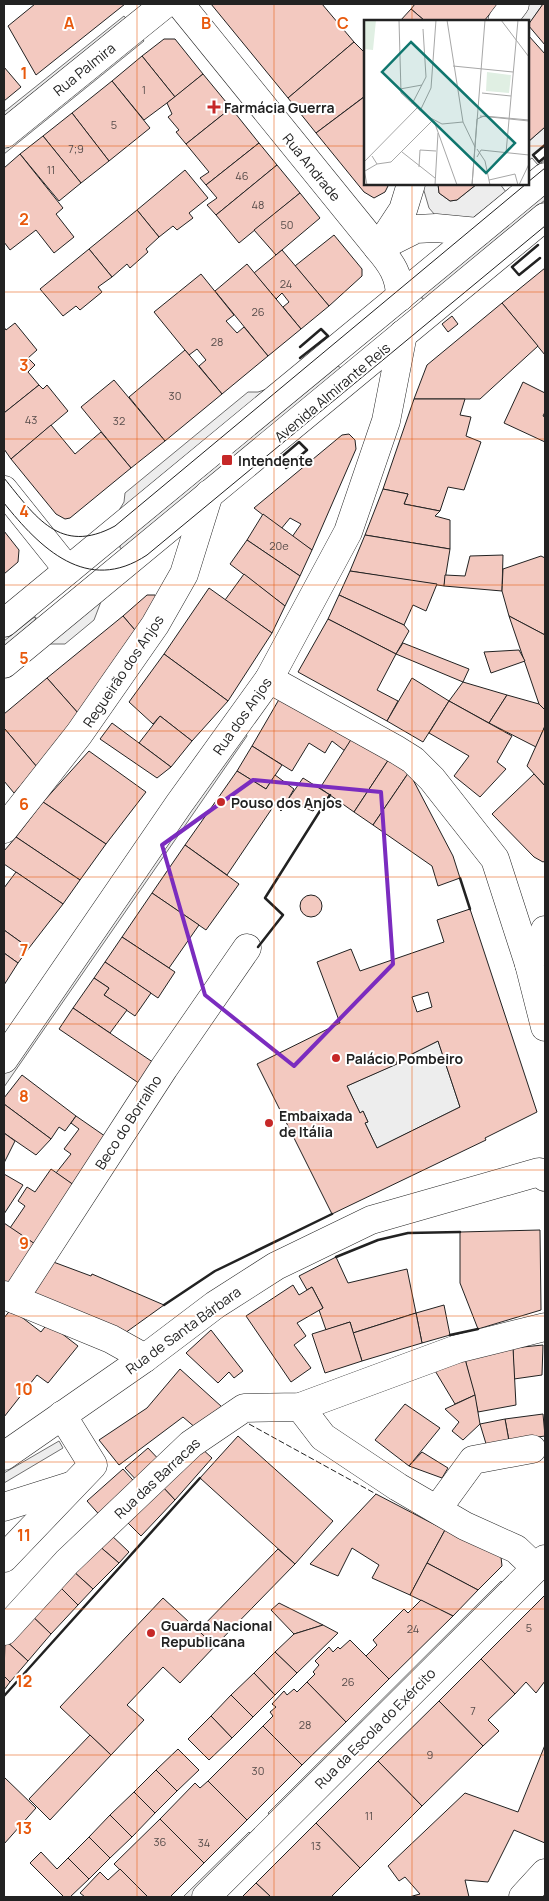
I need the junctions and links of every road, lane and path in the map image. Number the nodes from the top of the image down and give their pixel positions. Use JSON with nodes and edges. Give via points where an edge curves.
{"nodes":[{"id":1,"x":165,"y":4,"type":"edge"},
{"id":2,"x":180,"y":4,"type":"edge"},
{"id":3,"x":515,"y":4,"type":"edge"},
{"id":4,"x":503,"y":20,"type":"edge"},
{"id":5,"x":4,"y":134,"type":"edge"},
{"id":6,"x":545,"y":177,"type":"edge"},
{"id":7,"x":411,"y":185,"type":"edge"},
{"id":8,"x":545,"y":217,"type":"edge"},
{"id":9,"x":408,"y":221,"type":"junction"},
{"id":10,"x":478,"y":232,"type":"junction"},
{"id":11,"x":378,"y":248,"type":"junction"},
{"id":12,"x":400,"y":297,"type":"junction"},
{"id":13,"x":403,"y":334,"type":"junction"},
{"id":14,"x":4,"y":490,"type":"edge"},
{"id":15,"x":209,"y":494,"type":"junction"},
{"id":16,"x":68,"y":570,"type":"junction"},
{"id":17,"x":88,"y":594,"type":"junction"},
{"id":18,"x":4,"y":624,"type":"edge"},
{"id":19,"x":4,"y":664,"type":"edge"},
{"id":20,"x":269,"y":679,"type":"junction"},
{"id":21,"x":4,"y":829,"type":"edge"},
{"id":22,"x":545,"y":930,"type":"edge"},
{"id":23,"x":248,"y":948,"type":"dead end"},
{"id":24,"x":537,"y":976,"type":"edge"},
{"id":25,"x":545,"y":1027,"type":"edge"},
{"id":26,"x":4,"y":1059,"type":"edge"},
{"id":27,"x":545,"y":1177,"type":"edge"},
{"id":28,"x":9,"y":1297,"type":"edge"},
{"id":29,"x":545,"y":1327,"type":"edge"},
{"id":30,"x":145,"y":1358,"type":"junction"},
{"id":31,"x":300,"y":1407,"type":"junction"},
{"id":32,"x":62,"y":1415,"type":"junction"},
{"id":33,"x":532,"y":1449,"type":"dead end"},
{"id":34,"x":4,"y":1456,"type":"edge"},
{"id":35,"x":74,"y":1485,"type":"junction"},
{"id":36,"x":4,"y":1507,"type":"edge"},
{"id":37,"x":438,"y":1508,"type":"junction"},
{"id":38,"x":4,"y":1558,"type":"edge"},
{"id":39,"x":541,"y":1564,"type":"edge"},
{"id":40,"x":4,"y":1631,"type":"edge"},
{"id":41,"x":545,"y":1873,"type":"edge"},
{"id":42,"x":206,"y":1897,"type":"edge"},
{"id":43,"x":523,"y":1897,"type":"edge"}],
"edges":[{"from":1,"to":5,"type":"street","name":"Rua Palmira"},
{"from":2,"to":11,"type":"street","name":"Rua Andrade"},
{"from":3,"to":4,"type":"street"},
{"from":6,"to":10,"type":"street"},
{"from":7,"to":9,"type":"street"},
{"from":8,"to":13,"type":"street","name":"Avenida Almirante Reis"},
{"from":9,"to":10,"type":"street","via":[[436,228]]},
{"from":9,"to":11,"type":"street"},
{"from":10,"to":12,"type":"street"},
{"from":11,"to":12,"type":"street","via":[[394,267]]},
{"from":12,"to":13,"type":"street","name":"Rua dos Anjos"},
{"from":12,"to":16,"type":"street"},
{"from":13,"to":15,"type":"street","name":"Avenida Almirante Reis"},
{"from":13,"to":20,"type":"street","name":"Rua dos Anjos","via":[[386,421],[348,532]]},
{"from":14,"to":16,"type":"street"},
{"from":15,"to":17,"type":"street","name":"Avenida Almirante Reis"},
{"from":15,"to":21,"type":"street","name":"Regueirão dos Anjos","via":[[184,574],[155,625],[80,734]]},
{"from":16,"to":17,"type":"street"},
{"from":16,"to":18,"type":"street"},
{"from":17,"to":19,"type":"street","name":"Avenida Almirante Reis"},
{"from":20,"to":24,"type":"street","via":[[397,750],[413,760],[432,779],[495,859]]},
{"from":20,"to":26,"type":"street","name":"Rua dos Anjos"},
{"from":22,"to":24,"type":"street"},
{"from":23,"to":28,"type":"street","name":"Beco do Borralho"},
{"from":24,"to":25,"type":"street"},
{"from":27,"to":30,"type":"street","name":"Rua de Santa Bárbara","via":[[539,1172],[371,1220],[248,1282]]},
{"from":28,"to":30,"type":"street","via":[[111,1339]]},
{"from":29,"to":31,"type":"street","name":"Rua das Barracas","via":[[457,1349]]},
{"from":30,"to":32,"type":"street","name":"Rua de Santa Bárbara"},
{"from":31,"to":37,"type":"street","via":[[323,1437],[398,1487]]},
{"from":31,"to":40,"type":"street","name":"Rua das Barracas","via":[[244,1408],[191,1444],[67,1562]]},
{"from":32,"to":34,"type":"street","name":"Rua de Santa Bárbara"},
{"from":32,"to":35,"type":"street","via":[[93,1465]]},
{"from":33,"to":37,"type":"street","via":[[473,1460]]},
{"from":35,"to":36,"type":"street"},
{"from":35,"to":38,"type":"street"},
{"from":37,"to":39,"type":"street","via":[[465,1526]]},
{"from":39,"to":42,"type":"street","name":"Rua da Escola do Exército"},
{"from":41,"to":43,"type":"street"}]}
